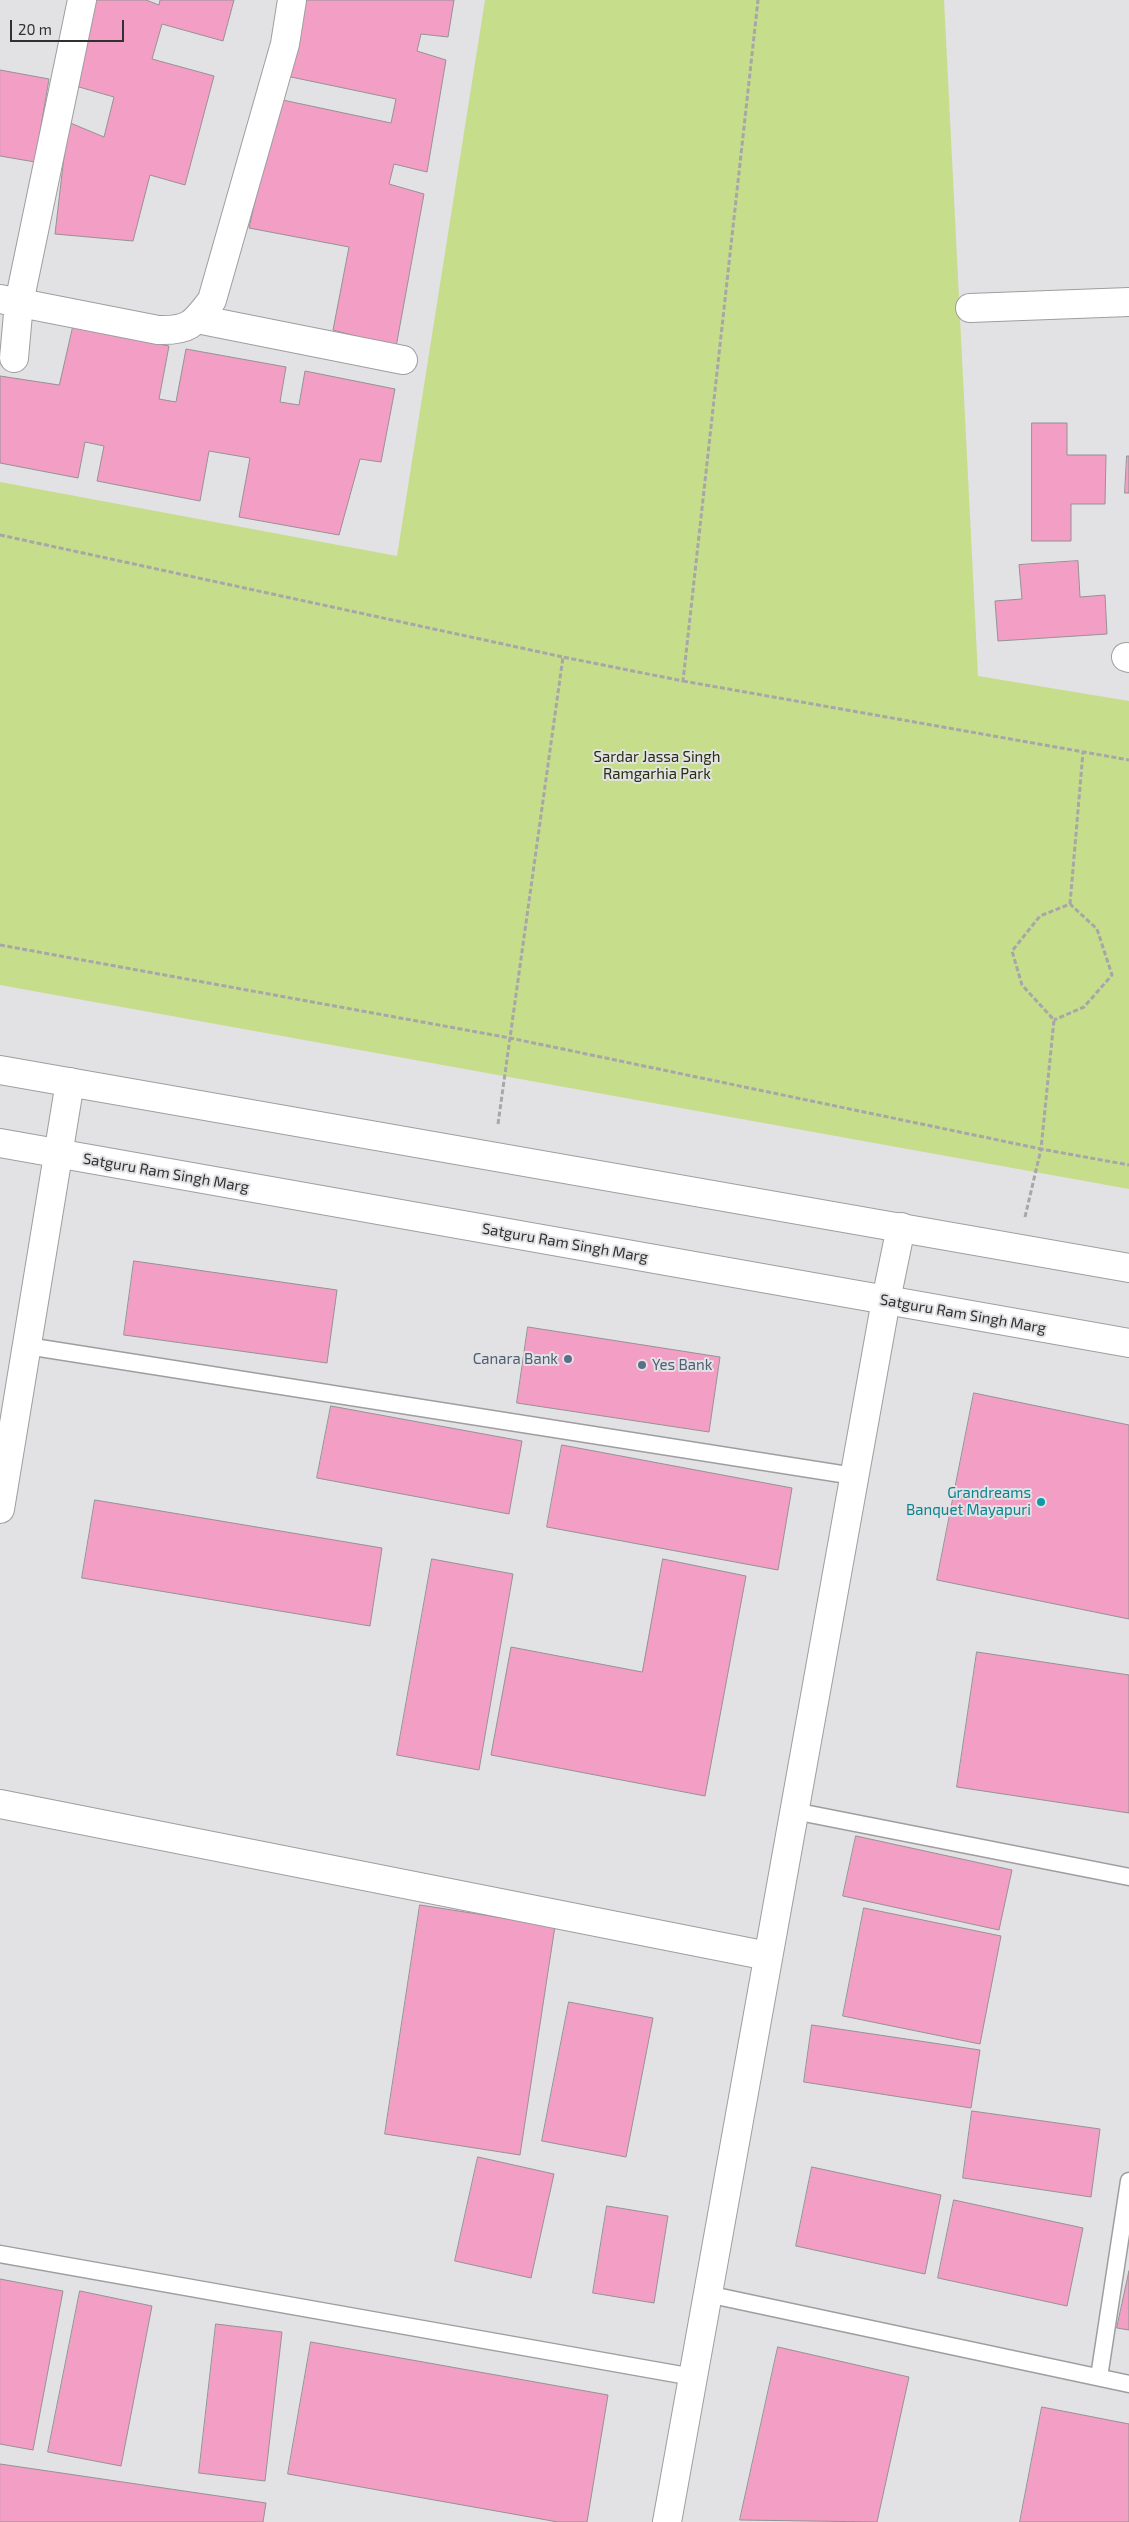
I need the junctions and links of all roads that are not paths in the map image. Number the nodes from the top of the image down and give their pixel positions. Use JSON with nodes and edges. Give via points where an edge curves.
{"nodes":[{"id":1,"x":82,"y":0,"type":"edge"},
{"id":2,"x":292,"y":0,"type":"edge"},
{"id":3,"x":10,"y":301,"type":"edge"},
{"id":4,"x":1129,"y":302,"type":"edge"},
{"id":5,"x":970,"y":308,"type":"dead end"},
{"id":6,"x":197,"y":319,"type":"junction"},
{"id":7,"x":14,"y":358,"type":"dead end"},
{"id":8,"x":403,"y":360,"type":"dead end"},
{"id":9,"x":0,"y":1070,"type":"edge"},
{"id":10,"x":70,"y":1082,"type":"junction"},
{"id":11,"x":0,"y":1143,"type":"edge"},
{"id":12,"x":58,"y":1154,"type":"junction"},
{"id":13,"x":902,"y":1227,"type":"junction"},
{"id":14,"x":1129,"y":1268,"type":"edge"},
{"id":15,"x":886,"y":1300,"type":"junction"},
{"id":16,"x":1129,"y":1344,"type":"edge"},
{"id":17,"x":27,"y":1346,"type":"junction"},
{"id":18,"x":854,"y":1476,"type":"junction"},
{"id":19,"x":0,"y":1509,"type":"edge"},
{"id":20,"x":0,"y":1804,"type":"edge"},
{"id":21,"x":794,"y":1811,"type":"junction"},
{"id":22,"x":1129,"y":1877,"type":"edge"},
{"id":23,"x":768,"y":1956,"type":"junction"},
{"id":24,"x":1129,"y":2181,"type":"edge"},
{"id":25,"x":0,"y":2254,"type":"edge"},
{"id":26,"x":707,"y":2294,"type":"junction"},
{"id":27,"x":693,"y":2377,"type":"junction"},
{"id":28,"x":1099,"y":2377,"type":"junction"},
{"id":29,"x":1129,"y":2384,"type":"edge"},
{"id":30,"x":667,"y":2522,"type":"edge"}],
"edges":[{"from":1,"to":3,"type":"street"},
{"from":2,"to":6,"type":"street","via":[[284,44],[212,300]]},
{"from":3,"to":6,"type":"street","via":[[158,330],[178,331]]},
{"from":3,"to":7,"type":"street"},
{"from":4,"to":5,"type":"street"},
{"from":6,"to":8,"type":"street","via":[[308,351]]},
{"from":9,"to":10,"type":"street"},
{"from":10,"to":12,"type":"street"},
{"from":10,"to":13,"type":"street"},
{"from":11,"to":12,"type":"street","name":"Satguru Ram Singh Marg"},
{"from":12,"to":15,"type":"street","name":"Satguru Ram Singh Marg"},
{"from":12,"to":17,"type":"street"},
{"from":13,"to":14,"type":"street"},
{"from":13,"to":15,"type":"street"},
{"from":15,"to":16,"type":"street","name":"Satguru Ram Singh Marg"},
{"from":15,"to":18,"type":"street"},
{"from":17,"to":18,"type":"lane"},
{"from":17,"to":19,"type":"street"},
{"from":18,"to":21,"type":"street"},
{"from":20,"to":23,"type":"street"},
{"from":21,"to":22,"type":"lane"},
{"from":21,"to":23,"type":"street"},
{"from":23,"to":26,"type":"street"},
{"from":24,"to":28,"type":"lane"},
{"from":25,"to":27,"type":"lane"},
{"from":26,"to":27,"type":"street"},
{"from":26,"to":28,"type":"lane"},
{"from":27,"to":30,"type":"street"},
{"from":28,"to":29,"type":"lane"}]}
